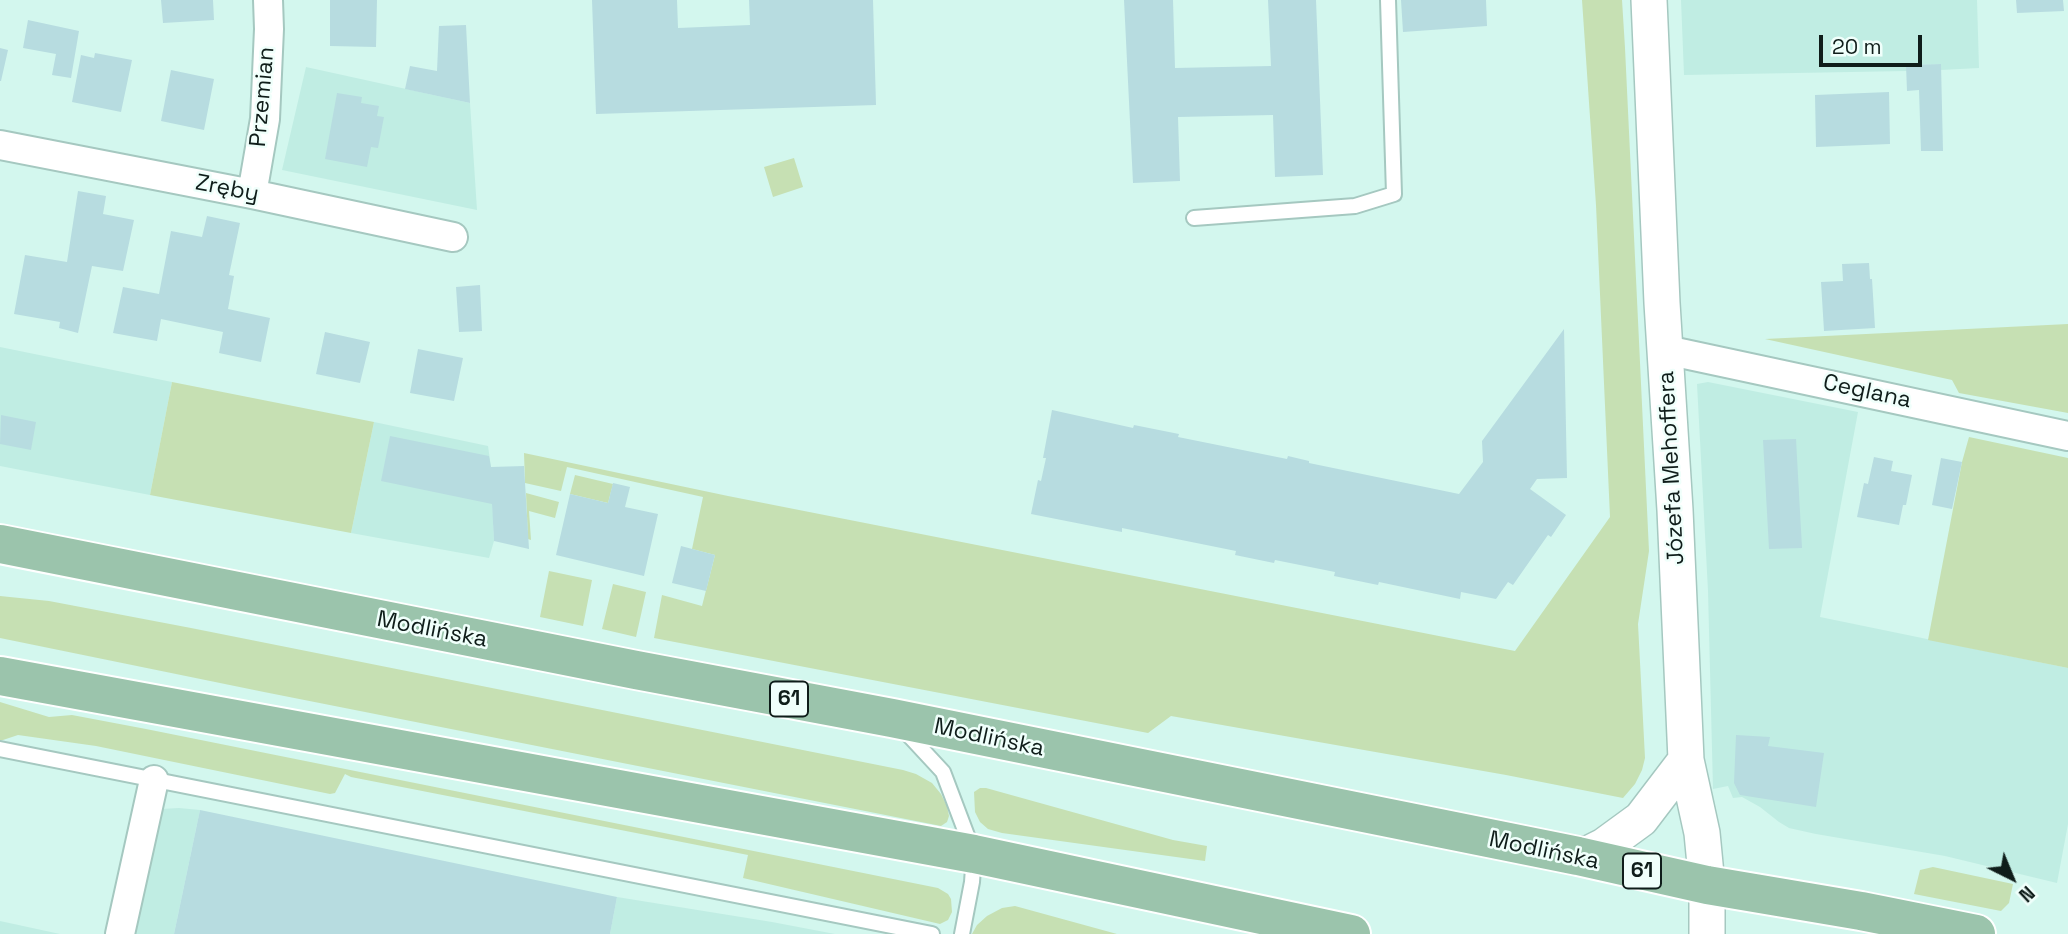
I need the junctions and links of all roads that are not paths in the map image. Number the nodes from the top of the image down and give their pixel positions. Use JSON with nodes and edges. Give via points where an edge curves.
{"nodes":[{"id":1,"x":268,"y":0,"type":"edge"},
{"id":2,"x":1388,"y":0,"type":"edge"},
{"id":3,"x":1649,"y":0,"type":"edge"},
{"id":4,"x":0,"y":145,"type":"edge"},
{"id":5,"x":252,"y":194,"type":"junction"},
{"id":6,"x":1194,"y":218,"type":"dead end"},
{"id":7,"x":453,"y":237,"type":"dead end"},
{"id":8,"x":1666,"y":350,"type":"junction"},
{"id":9,"x":2068,"y":436,"type":"edge"},
{"id":10,"x":0,"y":544,"type":"edge"},
{"id":11,"x":0,"y":676,"type":"edge"},
{"id":12,"x":892,"y":718,"type":"junction"},
{"id":13,"x":0,"y":749,"type":"edge"},
{"id":14,"x":1686,"y":761,"type":"junction"},
{"id":15,"x":154,"y":780,"type":"junction"},
{"id":16,"x":974,"y":854,"type":"junction"},
{"id":17,"x":1578,"y":856,"type":"junction"},
{"id":18,"x":1707,"y":885,"type":"junction"},
{"id":19,"x":120,"y":934,"type":"edge"},
{"id":20,"x":932,"y":934,"type":"edge"},
{"id":21,"x":962,"y":934,"type":"edge"},
{"id":22,"x":1351,"y":934,"type":"edge"},
{"id":23,"x":1707,"y":934,"type":"edge"},
{"id":24,"x":1976,"y":934,"type":"edge"}],
"edges":[{"from":1,"to":5,"type":"street","name":"Przemian","via":[[265,119]]},
{"from":2,"to":6,"type":"lane","via":[[1394,194],[1355,206]]},
{"from":3,"to":8,"type":"street","name":"Józefa Mehoffera"},
{"from":4,"to":5,"type":"street","name":"Zręby"},
{"from":5,"to":7,"type":"street","name":"Zręby"},
{"from":8,"to":9,"type":"street","name":"Ceglana"},
{"from":8,"to":14,"type":"street","name":"Józefa Mehoffera"},
{"from":10,"to":12,"type":"main road","name":"Modlińska","number":"61"},
{"from":11,"to":16,"type":"main road"},
{"from":12,"to":16,"type":"lane","via":[[943,772]]},
{"from":12,"to":17,"type":"main road","name":"Modlińska","number":"61"},
{"from":13,"to":15,"type":"lane"},
{"from":14,"to":17,"type":"street","via":[[1641,819],[1604,846]]},
{"from":14,"to":18,"type":"street","name":"Józefa Mehoffera","via":[[1702,833]]},
{"from":15,"to":19,"type":"street"},
{"from":15,"to":20,"type":"lane"},
{"from":16,"to":21,"type":"lane"},
{"from":16,"to":22,"type":"main road"},
{"from":17,"to":18,"type":"main road","name":"Modlińska","number":"61"},
{"from":18,"to":23,"type":"street","name":"Józefa Mehoffera"},
{"from":18,"to":24,"type":"main road","name":"Modlińska","number":"61"}]}
